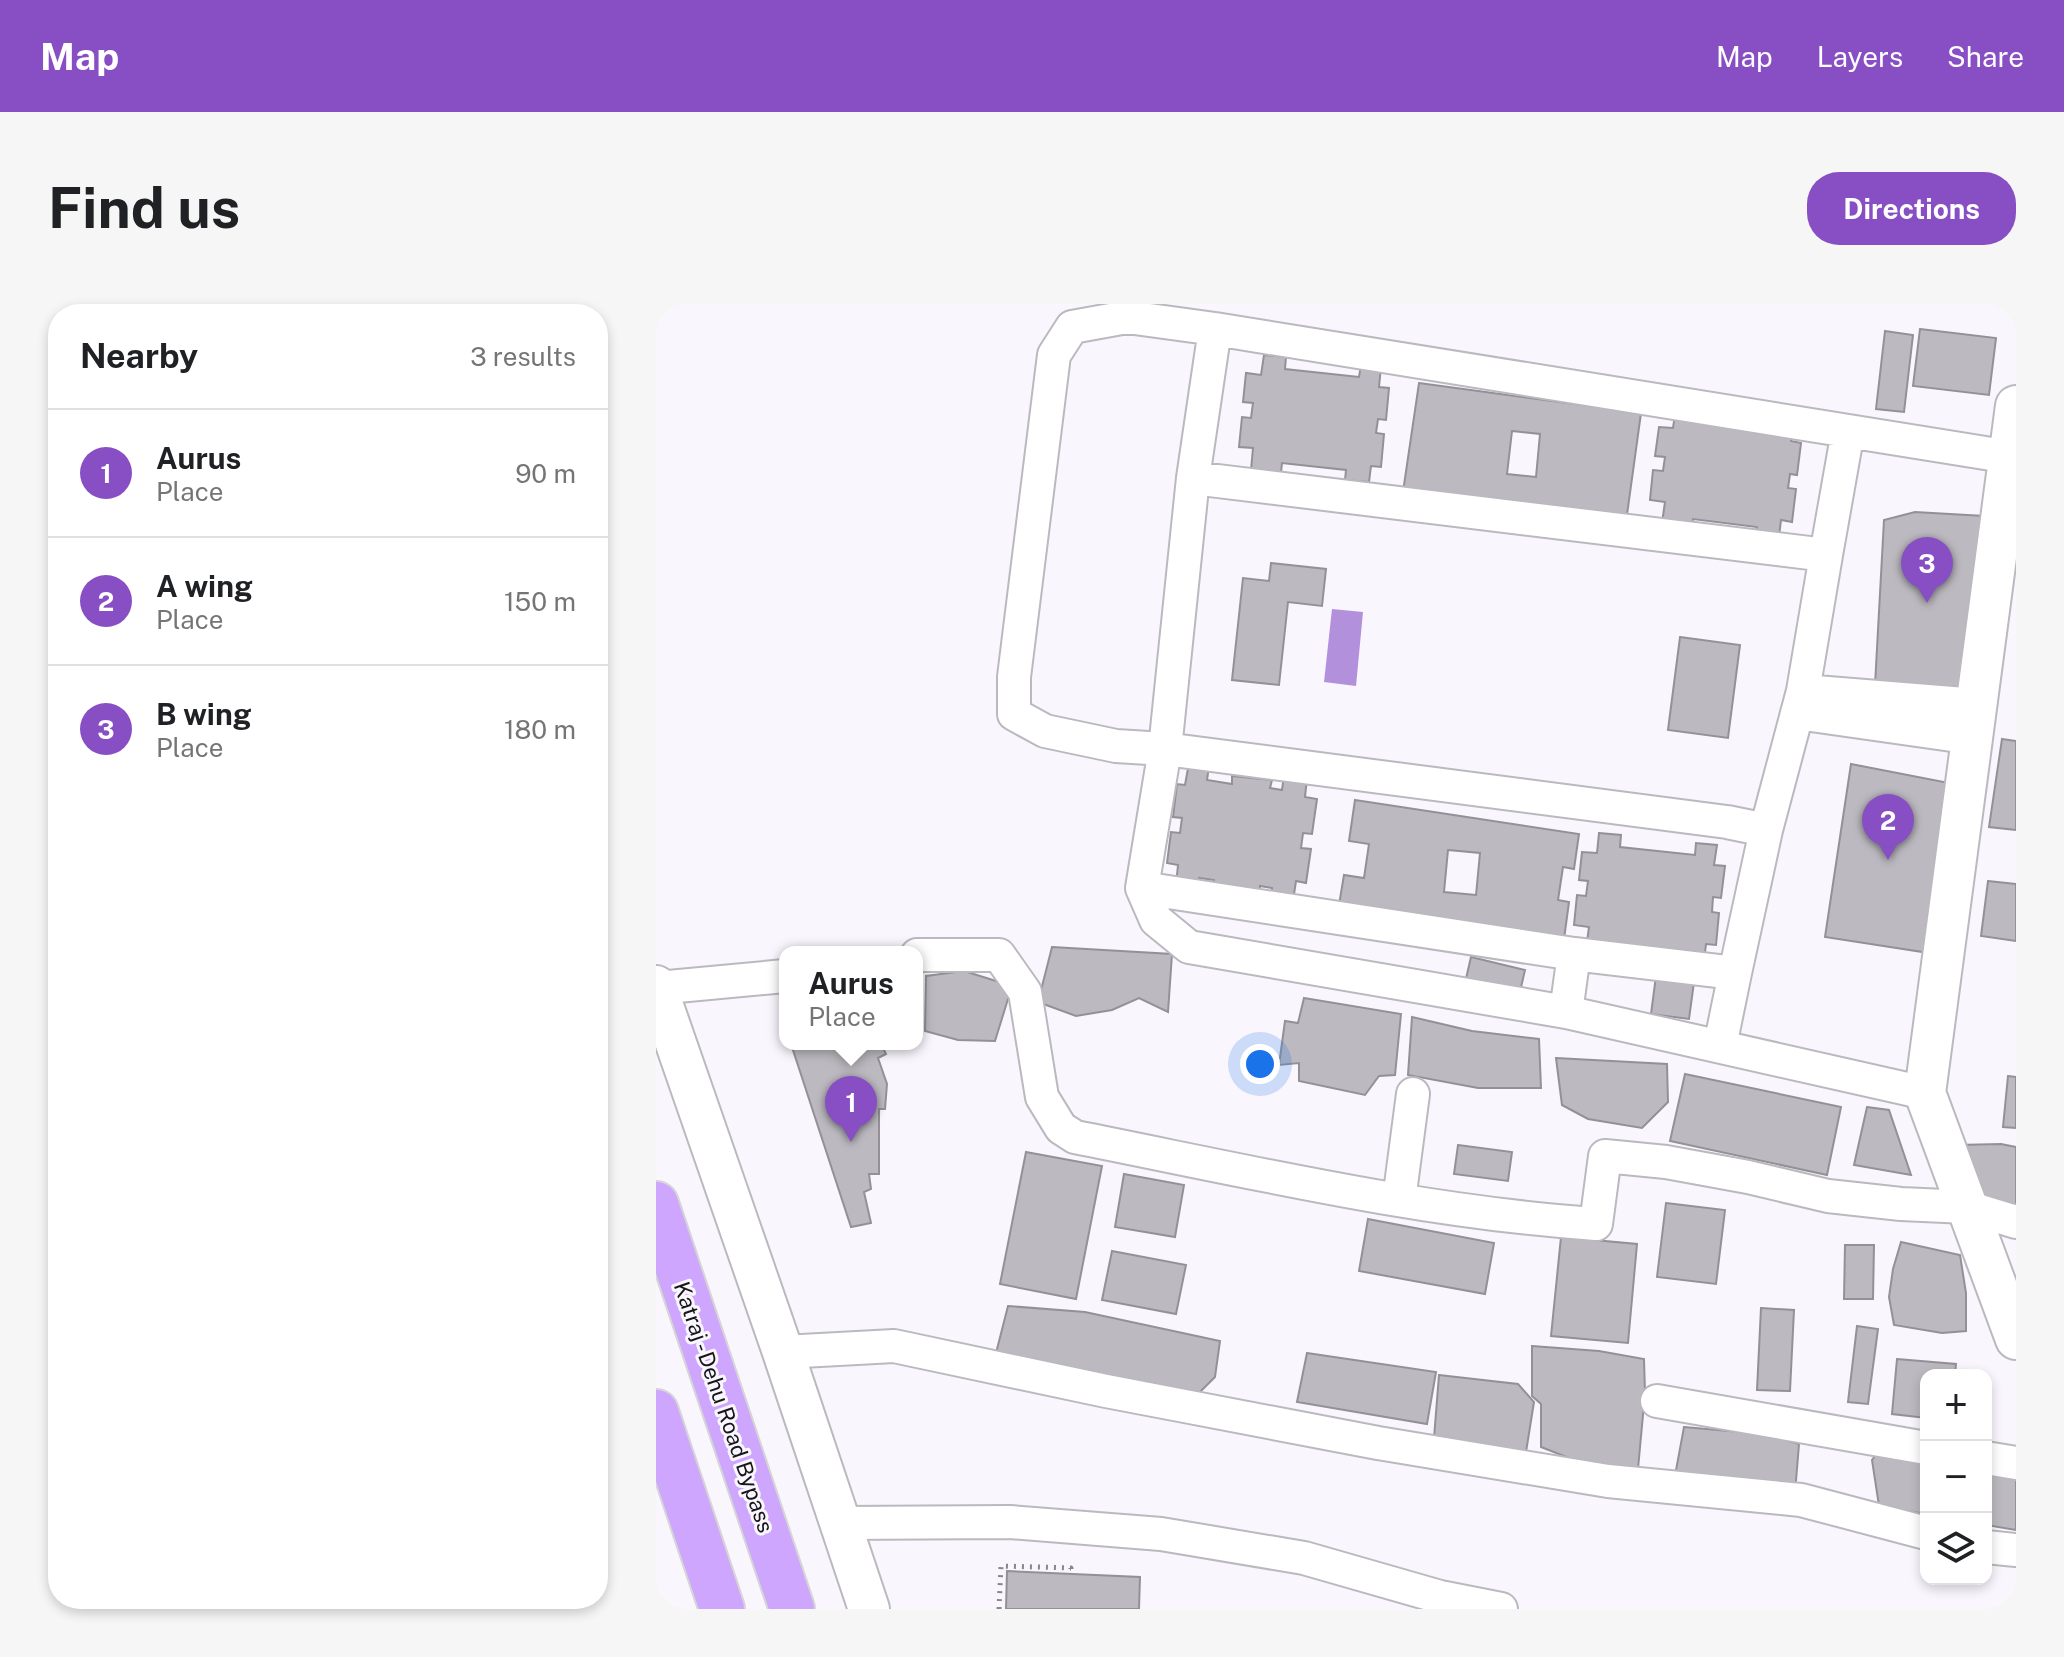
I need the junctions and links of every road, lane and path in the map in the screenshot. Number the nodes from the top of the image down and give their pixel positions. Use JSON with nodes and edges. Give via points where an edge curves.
{"nodes":[{"id":1,"x":1215,"y":329,"type":"junction"},
{"id":2,"x":2016,"y":406,"type":"edge"},
{"id":3,"x":1848,"y":431,"type":"junction"},
{"id":4,"x":2012,"y":458,"type":"edge"},
{"id":5,"x":1193,"y":478,"type":"junction"},
{"id":6,"x":1826,"y":555,"type":"junction"},
{"id":7,"x":1800,"y":702,"type":"junction"},
{"id":8,"x":1975,"y":722,"type":"junction"},
{"id":9,"x":1165,"y":749,"type":"junction"},
{"id":10,"x":1766,"y":830,"type":"junction"},
{"id":11,"x":1142,"y":888,"type":"junction"},
{"id":12,"x":1574,"y":954,"type":"junction"},
{"id":13,"x":923,"y":955,"type":"edge"},
{"id":14,"x":1735,"y":973,"type":"junction"},
{"id":15,"x":779,"y":977,"type":"edge"},
{"id":16,"x":656,"y":988,"type":"edge"},
{"id":17,"x":1566,"y":1012,"type":"junction"},
{"id":18,"x":1720,"y":1046,"type":"junction"},
{"id":19,"x":1925,"y":1093,"type":"junction"},
{"id":20,"x":1413,"y":1094,"type":"dead end"},
{"id":21,"x":1399,"y":1200,"type":"junction"},
{"id":22,"x":656,"y":1204,"type":"edge"},
{"id":23,"x":1967,"y":1207,"type":"junction"},
{"id":24,"x":2016,"y":1222,"type":"edge"},
{"id":25,"x":2016,"y":1339,"type":"edge"},
{"id":26,"x":783,"y":1352,"type":"junction"},
{"id":27,"x":1657,"y":1401,"type":"dead end"},
{"id":28,"x":656,"y":1412,"type":"edge"},
{"id":29,"x":1920,"y":1447,"type":"edge"},
{"id":30,"x":1992,"y":1459,"type":"edge"},
{"id":31,"x":2016,"y":1463,"type":"edge"},
{"id":32,"x":840,"y":1523,"type":"junction"},
{"id":33,"x":1920,"y":1531,"type":"edge"},
{"id":34,"x":1992,"y":1548,"type":"edge"},
{"id":35,"x":2016,"y":1550,"type":"edge"},
{"id":36,"x":1071,"y":1574,"type":"dead end"},
{"id":37,"x":722,"y":1609,"type":"edge"},
{"id":38,"x":792,"y":1609,"type":"edge"},
{"id":39,"x":869,"y":1609,"type":"edge"},
{"id":40,"x":999,"y":1609,"type":"edge"},
{"id":41,"x":1501,"y":1609,"type":"edge"}],
"edges":[{"from":1,"to":3,"type":"street"},
{"from":1,"to":5,"type":"street"},
{"from":1,"to":9,"type":"street","via":[[1127,317],[1072,327],[1054,355],[1014,677],[1014,714],[1045,731],[1116,746]]},
{"from":2,"to":4,"type":"street"},
{"from":3,"to":4,"type":"street"},
{"from":3,"to":6,"type":"street"},
{"from":4,"to":8,"type":"street"},
{"from":5,"to":6,"type":"street"},
{"from":5,"to":9,"type":"street"},
{"from":6,"to":7,"type":"street"},
{"from":7,"to":8,"type":"street"},
{"from":7,"to":10,"type":"street"},
{"from":8,"to":19,"type":"street"},
{"from":9,"to":10,"type":"street"},
{"from":9,"to":11,"type":"street"},
{"from":10,"to":14,"type":"street"},
{"from":11,"to":12,"type":"street"},
{"from":11,"to":17,"type":"street","via":[[1156,920],[1189,947]]},
{"from":12,"to":14,"type":"street"},
{"from":12,"to":17,"type":"street"},
{"from":13,"to":21,"type":"street","via":[[999,955],[1025,992],[1042,1097],[1061,1128],[1075,1137]]},
{"from":14,"to":18,"type":"street"},
{"from":15,"to":16,"type":"street"},
{"from":16,"to":26,"type":"street"},
{"from":17,"to":18,"type":"street"},
{"from":18,"to":19,"type":"street"},
{"from":19,"to":23,"type":"street"},
{"from":20,"to":21,"type":"street"},
{"from":21,"to":23,"type":"street","via":[[1596,1224],[1605,1156],[1666,1162],[1828,1196]]},
{"from":22,"to":38,"type":"highway","name":"Katraj - Dehu Road Bypass"},
{"from":23,"to":24,"type":"street"},
{"from":23,"to":25,"type":"street"},
{"from":26,"to":32,"type":"street"},
{"from":26,"to":33,"type":"street","via":[[894,1346],[1378,1443],[1608,1481],[1801,1500]]},
{"from":27,"to":29,"type":"street"},
{"from":28,"to":37,"type":"highway"},
{"from":30,"to":31,"type":"street"},
{"from":32,"to":39,"type":"street"},
{"from":32,"to":41,"type":"street","via":[[1010,1522],[1161,1534],[1304,1558]]},
{"from":34,"to":35,"type":"street"},
{"from":36,"to":40,"type":"path","via":[[1071,1568],[1001,1566]]}]}
